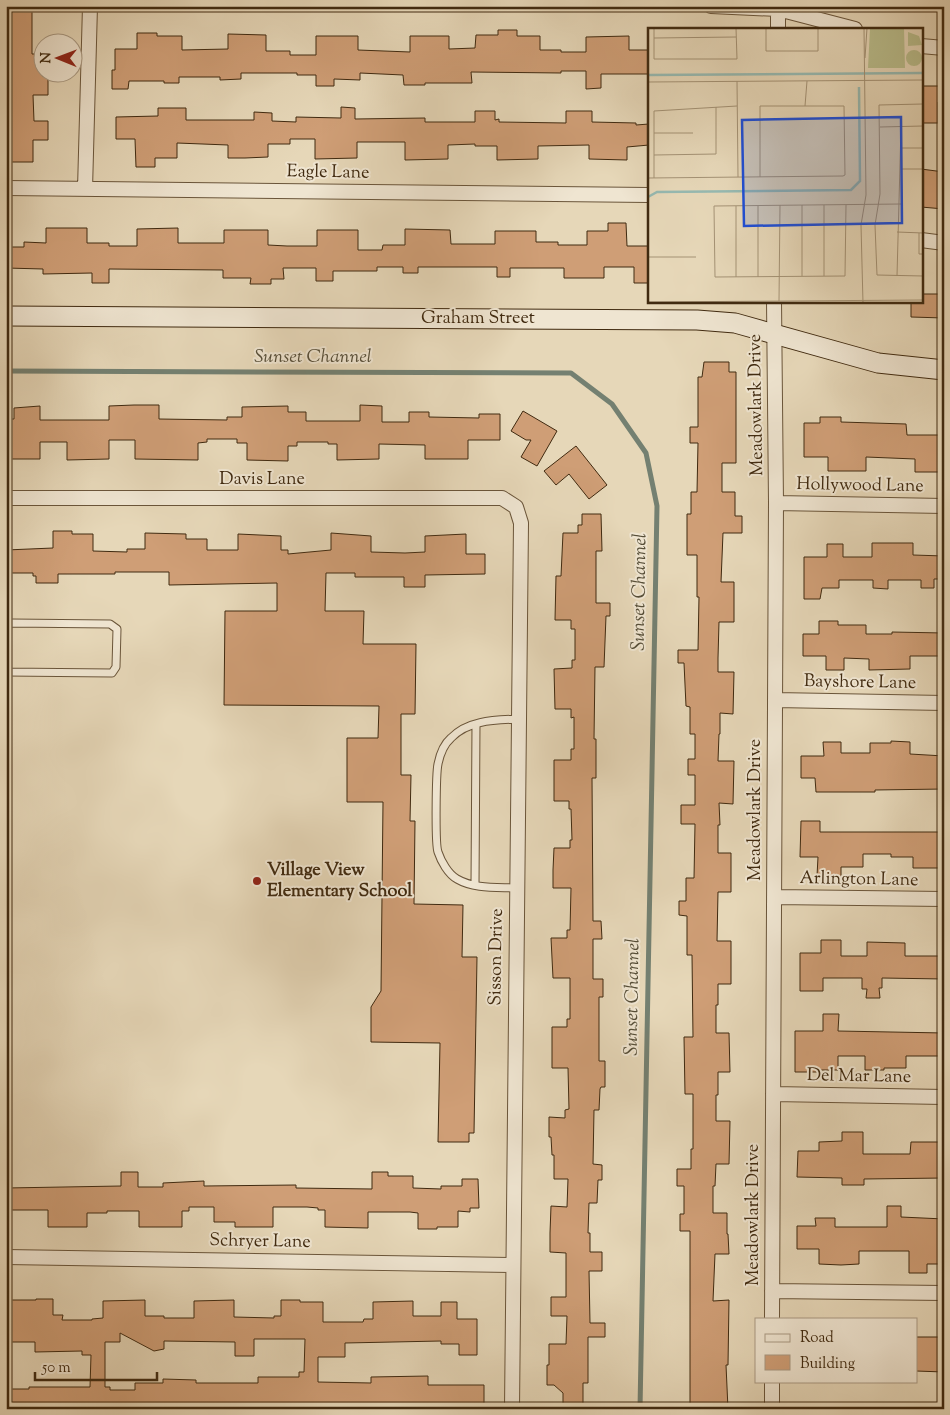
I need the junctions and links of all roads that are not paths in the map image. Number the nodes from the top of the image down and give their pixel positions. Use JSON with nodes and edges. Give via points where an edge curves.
{"nodes":[{"id":1,"x":90,"y":6,"type":"edge"},
{"id":2,"x":711,"y":6,"type":"edge"},
{"id":3,"x":778,"y":9,"type":"junction"},
{"id":4,"x":778,"y":28,"type":"edge"},
{"id":5,"x":851,"y":28,"type":"edge"},
{"id":6,"x":922,"y":46,"type":"edge"},
{"id":7,"x":944,"y":48,"type":"edge"},
{"id":8,"x":6,"y":188,"type":"edge"},
{"id":9,"x":85,"y":189,"type":"junction"},
{"id":10,"x":648,"y":195,"type":"edge"},
{"id":11,"x":922,"y":240,"type":"edge"},
{"id":12,"x":944,"y":243,"type":"edge"},
{"id":13,"x":774,"y":302,"type":"edge"},
{"id":14,"x":6,"y":316,"type":"edge"},
{"id":15,"x":775,"y":335,"type":"junction"},
{"id":16,"x":944,"y":370,"type":"edge"},
{"id":17,"x":6,"y":498,"type":"edge"},
{"id":18,"x":776,"y":503,"type":"junction"},
{"id":19,"x":944,"y":506,"type":"edge"},
{"id":20,"x":516,"y":507,"type":"joint"},
{"id":21,"x":6,"y":672,"type":"edge"},
{"id":22,"x":775,"y":700,"type":"junction"},
{"id":23,"x":944,"y":703,"type":"edge"},
{"id":24,"x":518,"y":719,"type":"junction"},
{"id":25,"x":476,"y":724,"type":"junction"},
{"id":26,"x":475,"y":885,"type":"junction"},
{"id":27,"x":517,"y":888,"type":"junction"},
{"id":28,"x":774,"y":897,"type":"junction"},
{"id":29,"x":944,"y":899,"type":"edge"},
{"id":30,"x":773,"y":1094,"type":"junction"},
{"id":31,"x":944,"y":1097,"type":"edge"},
{"id":32,"x":6,"y":1256,"type":"edge"},
{"id":33,"x":513,"y":1265,"type":"junction"},
{"id":34,"x":772,"y":1291,"type":"junction"},
{"id":35,"x":944,"y":1293,"type":"edge"},
{"id":36,"x":772,"y":1318,"type":"edge"},
{"id":37,"x":772,"y":1382,"type":"edge"},
{"id":38,"x":512,"y":1409,"type":"edge"},
{"id":39,"x":772,"y":1409,"type":"edge"}],
"edges":[{"from":1,"to":9,"type":"street"},
{"from":2,"to":3,"type":"street"},
{"from":3,"to":4,"type":"street"},
{"from":3,"to":5,"type":"street"},
{"from":6,"to":7,"type":"street"},
{"from":8,"to":9,"type":"street","name":"Eagle Lane"},
{"from":9,"to":10,"type":"street","name":"Eagle Lane"},
{"from":11,"to":12,"type":"street"},
{"from":13,"to":15,"type":"street","name":"Meadowlark Drive"},
{"from":14,"to":15,"type":"street","name":"Graham Street","via":[[697,320],[734,323]]},
{"from":15,"to":16,"type":"street","name":"Graham Street","via":[[878,363]]},
{"from":15,"to":18,"type":"street","name":"Meadowlark Drive"},
{"from":17,"to":20,"type":"street","name":"Davis Lane","via":[[502,498]]},
{"from":18,"to":19,"type":"street","name":"Hollywood Lane"},
{"from":18,"to":22,"type":"street","name":"Meadowlark Drive"},
{"from":20,"to":24,"type":"street","name":"Sisson Drive","via":[[520,523]]},
{"from":21,"to":21,"type":"lane","via":[[112,673],[116,667],[116,629],[110,624],[11,623],[7,627]]},
{"from":22,"to":23,"type":"street","name":"Bayshore Lane"},
{"from":22,"to":28,"type":"street","name":"Meadowlark Drive"},
{"from":24,"to":25,"type":"lane"},
{"from":24,"to":27,"type":"street","name":"Sisson Drive"},
{"from":25,"to":26,"type":"lane"},
{"from":25,"to":26,"type":"lane","via":[[452,736],[443,747],[437,766],[437,850],[444,865],[456,878]]},
{"from":26,"to":27,"type":"lane"},
{"from":27,"to":33,"type":"street","name":"Sisson Drive"},
{"from":28,"to":29,"type":"street","name":"Arlington Lane"},
{"from":28,"to":30,"type":"street","name":"Meadowlark Drive"},
{"from":30,"to":31,"type":"street","name":"Del Mar Lane"},
{"from":30,"to":34,"type":"street","name":"Meadowlark Drive"},
{"from":32,"to":33,"type":"street","name":"Schryer Lane"},
{"from":33,"to":38,"type":"street","name":"Sisson Drive"},
{"from":34,"to":35,"type":"street"},
{"from":34,"to":36,"type":"street","name":"Meadowlark Drive"},
{"from":37,"to":39,"type":"street"}]}
